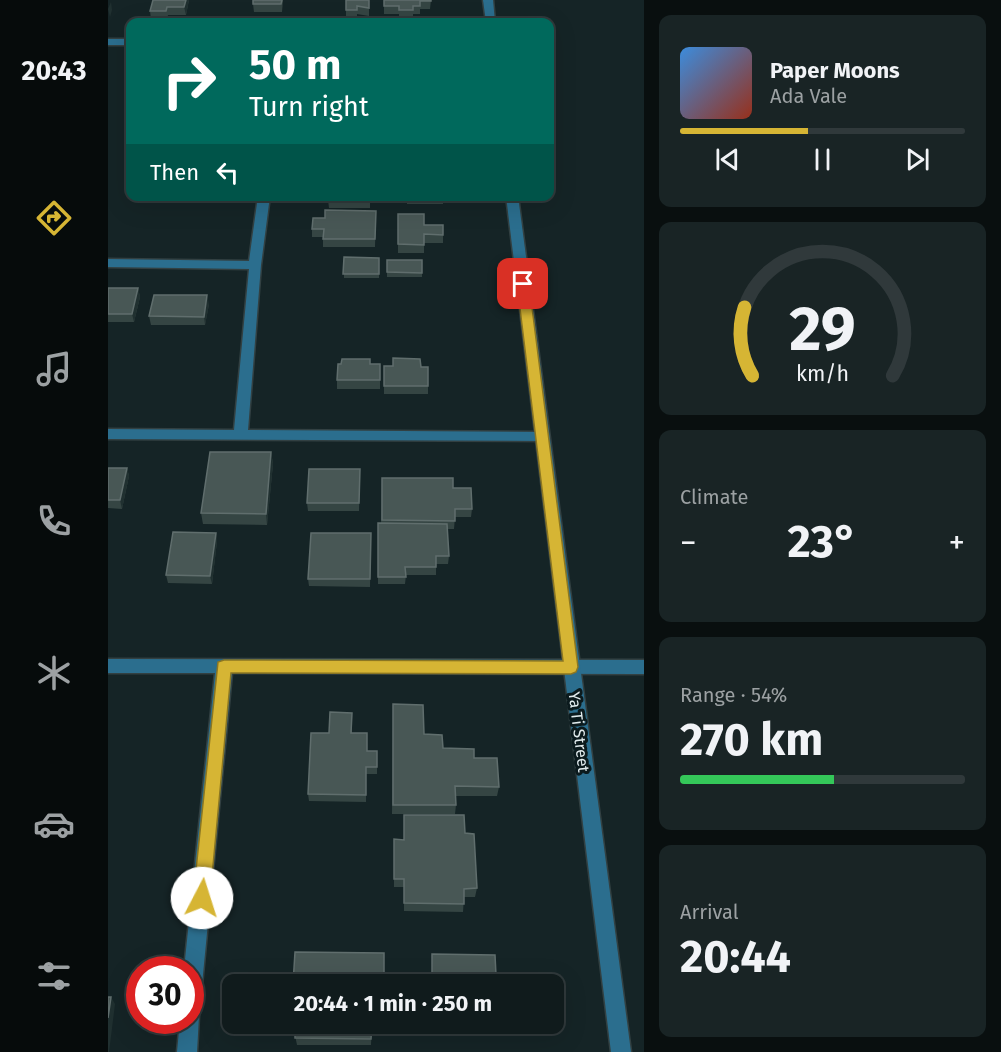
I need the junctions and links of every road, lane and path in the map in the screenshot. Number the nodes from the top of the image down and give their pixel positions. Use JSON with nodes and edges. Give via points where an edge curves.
{"nodes":[{"id":1,"x":488,"y":0,"type":"edge"},
{"id":2,"x":490,"y":18,"type":"edge"},
{"id":3,"x":108,"y":42,"type":"edge"},
{"id":4,"x":126,"y":42,"type":"edge"},
{"id":5,"x":263,"y":201,"type":"edge"},
{"id":6,"x":513,"y":201,"type":"edge"},
{"id":7,"x":108,"y":263,"type":"edge"},
{"id":8,"x":255,"y":265,"type":"junction"},
{"id":9,"x":108,"y":434,"type":"edge"},
{"id":10,"x":241,"y":434,"type":"junction"},
{"id":11,"x":542,"y":437,"type":"junction"},
{"id":12,"x":108,"y":666,"type":"edge"},
{"id":13,"x":224,"y":666,"type":"junction"},
{"id":14,"x":571,"y":667,"type":"junction"},
{"id":15,"x":644,"y":667,"type":"edge"},
{"id":16,"x":196,"y":956,"type":"edge"},
{"id":17,"x":189,"y":1034,"type":"edge"},
{"id":18,"x":187,"y":1052,"type":"edge"},
{"id":19,"x":621,"y":1052,"type":"edge"}],
"edges":[{"from":1,"to":2,"type":"street"},
{"from":3,"to":4,"type":"street"},
{"from":5,"to":8,"type":"street"},
{"from":6,"to":11,"type":"street","name":"Ya Ti Street"},
{"from":7,"to":8,"type":"street"},
{"from":8,"to":10,"type":"street"},
{"from":9,"to":10,"type":"street"},
{"from":10,"to":11,"type":"street"},
{"from":11,"to":14,"type":"street","name":"Ya Ti Street"},
{"from":12,"to":13,"type":"street"},
{"from":13,"to":14,"type":"street"},
{"from":13,"to":16,"type":"street"},
{"from":14,"to":15,"type":"street"},
{"from":14,"to":19,"type":"street","name":"Ya Ti Street"},
{"from":17,"to":18,"type":"street"}]}
